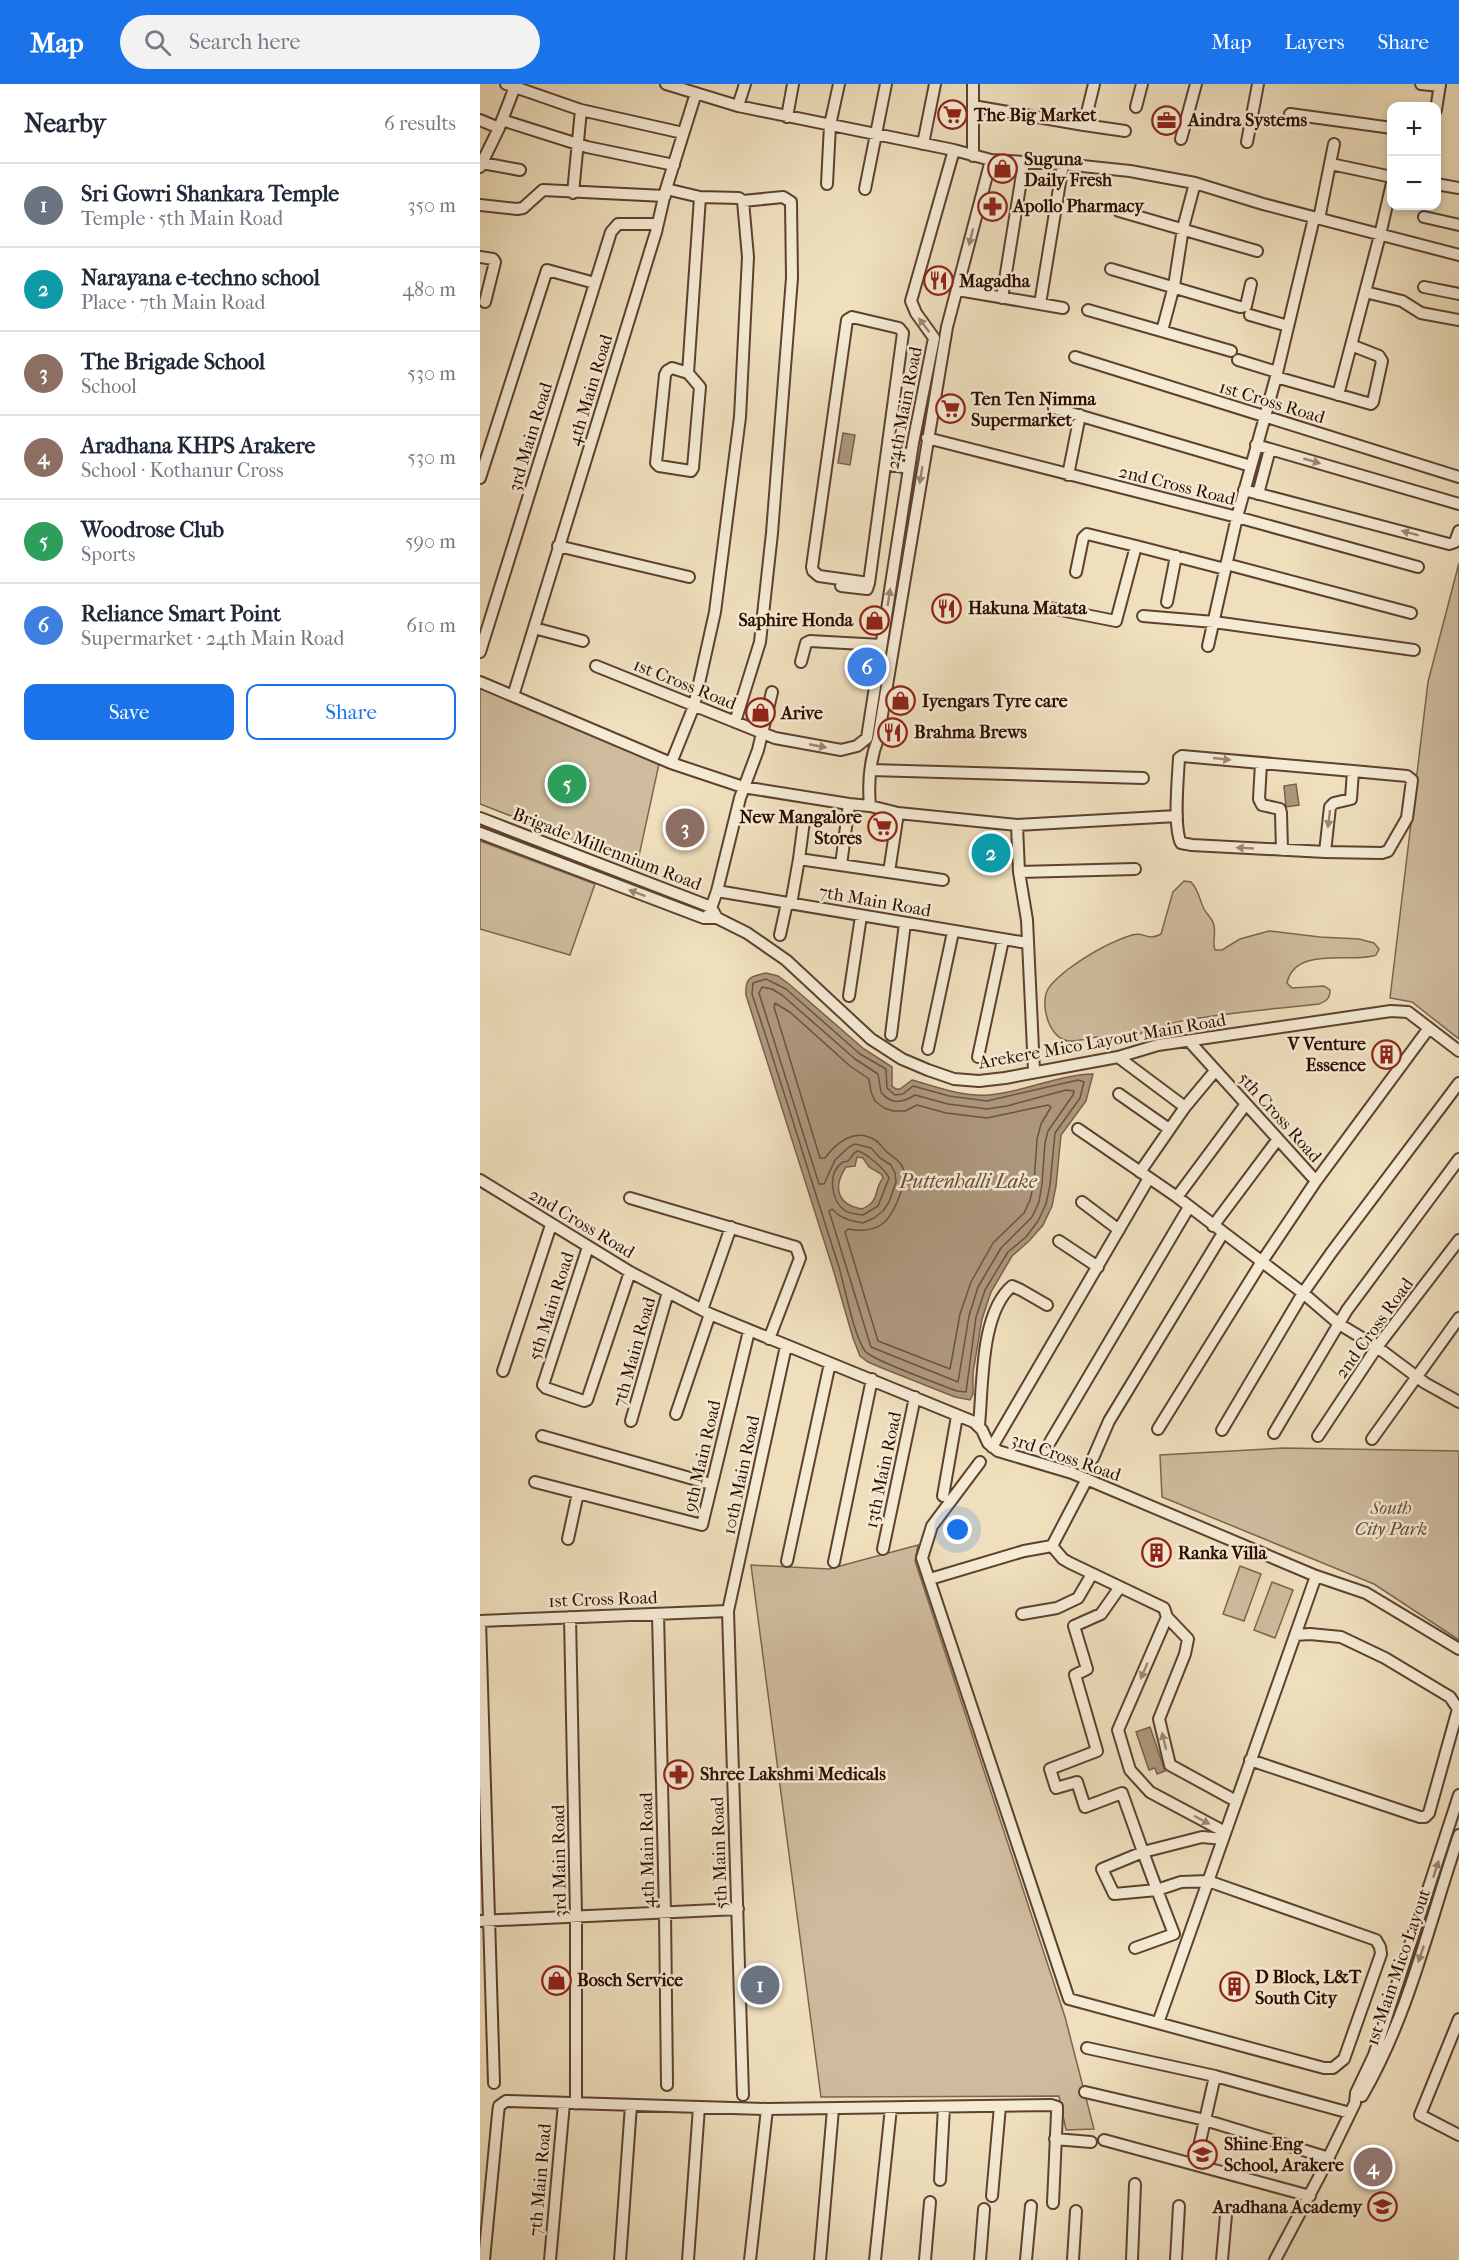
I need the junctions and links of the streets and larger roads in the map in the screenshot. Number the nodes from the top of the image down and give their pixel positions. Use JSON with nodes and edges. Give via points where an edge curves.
{"nodes":[{"id":1,"x":666,"y":84,"type":"edge"},
{"id":2,"x":745,"y":84,"type":"edge"},
{"id":3,"x":793,"y":84,"type":"edge"},
{"id":4,"x":839,"y":84,"type":"edge"},
{"id":5,"x":886,"y":84,"type":"edge"},
{"id":6,"x":935,"y":84,"type":"edge"},
{"id":7,"x":973,"y":84,"type":"edge"},
{"id":8,"x":1094,"y":84,"type":"edge"},
{"id":9,"x":1142,"y":84,"type":"edge"},
{"id":10,"x":1196,"y":84,"type":"edge"},
{"id":11,"x":1258,"y":84,"type":"edge"},
{"id":12,"x":1421,"y":84,"type":"edge"},
{"id":13,"x":512,"y":85,"type":"edge"},
{"id":14,"x":1440,"y":85,"type":"edge"},
{"id":15,"x":696,"y":93,"type":"junction"},
{"id":16,"x":1438,"y":102,"type":"edge"},
{"id":17,"x":738,"y":106,"type":"junction"},
{"id":18,"x":973,"y":106,"type":"junction"},
{"id":19,"x":1136,"y":107,"type":"dead end"},
{"id":20,"x":581,"y":110,"type":"junction"},
{"id":21,"x":1290,"y":114,"type":"dead end"},
{"id":22,"x":787,"y":117,"type":"junction"},
{"id":23,"x":480,"y":120,"type":"edge"},
{"id":24,"x":501,"y":124,"type":"junction"},
{"id":25,"x":830,"y":125,"type":"junction"},
{"id":26,"x":1084,"y":125,"type":"junction"},
{"id":27,"x":1387,"y":127,"type":"edge"},
{"id":28,"x":1125,"y":132,"type":"dead end"},
{"id":29,"x":683,"y":133,"type":"junction"},
{"id":30,"x":876,"y":136,"type":"junction"},
{"id":31,"x":1181,"y":140,"type":"dead end"},
{"id":32,"x":1247,"y":142,"type":"dead end"},
{"id":33,"x":578,"y":144,"type":"junction"},
{"id":34,"x":923,"y":144,"type":"junction"},
{"id":35,"x":1334,"y":144,"type":"dead end"},
{"id":36,"x":954,"y":150,"type":"junction"},
{"id":37,"x":973,"y":156,"type":"junction"},
{"id":38,"x":991,"y":160,"type":"junction"},
{"id":39,"x":1024,"y":162,"type":"junction"},
{"id":40,"x":1063,"y":164,"type":"junction"},
{"id":41,"x":1331,"y":164,"type":"junction"},
{"id":42,"x":674,"y":165,"type":"junction"},
{"id":43,"x":481,"y":166,"type":"edge"},
{"id":44,"x":520,"y":170,"type":"dead end"},
{"id":45,"x":1387,"y":176,"type":"edge"},
{"id":46,"x":1195,"y":183,"type":"junction"},
{"id":47,"x":827,"y":184,"type":"dead end"},
{"id":48,"x":1441,"y":185,"type":"edge"},
{"id":49,"x":1459,"y":188,"type":"edge"},
{"id":50,"x":866,"y":189,"type":"dead end"},
{"id":51,"x":573,"y":193,"type":"junction"},
{"id":52,"x":666,"y":193,"type":"junction"},
{"id":53,"x":700,"y":196,"type":"junction"},
{"id":54,"x":743,"y":201,"type":"junction"},
{"id":55,"x":480,"y":205,"type":"edge"},
{"id":56,"x":1387,"y":205,"type":"edge"},
{"id":57,"x":1119,"y":211,"type":"dead end"},
{"id":58,"x":1317,"y":218,"type":"junction"},
{"id":59,"x":1424,"y":218,"type":"dead end"},
{"id":60,"x":658,"y":224,"type":"junction"},
{"id":61,"x":1459,"y":225,"type":"edge"},
{"id":62,"x":1183,"y":228,"type":"junction"},
{"id":63,"x":1380,"y":236,"type":"junction"},
{"id":64,"x":1257,"y":251,"type":"dead end"},
{"id":65,"x":1459,"y":255,"type":"edge"},
{"id":66,"x":480,"y":257,"type":"edge"},
{"id":67,"x":1111,"y":269,"type":"dead end"},
{"id":68,"x":595,"y":283,"type":"junction"},
{"id":69,"x":1251,"y":284,"type":"dead end"},
{"id":70,"x":1174,"y":286,"type":"junction"},
{"id":71,"x":1424,"y":287,"type":"dead end"},
{"id":72,"x":958,"y":290,"type":"junction"},
{"id":73,"x":1365,"y":292,"type":"junction"},
{"id":74,"x":1459,"y":294,"type":"edge"},
{"id":75,"x":1002,"y":298,"type":"junction"},
{"id":76,"x":484,"y":302,"type":"dead end"},
{"id":77,"x":1040,"y":304,"type":"junction"},
{"id":78,"x":1063,"y":308,"type":"dead end"},
{"id":79,"x":1088,"y":310,"type":"dead end"},
{"id":80,"x":1250,"y":315,"type":"dead end"},
{"id":81,"x":1459,"y":320,"type":"edge"},
{"id":82,"x":1288,"y":326,"type":"junction"},
{"id":83,"x":1162,"y":331,"type":"junction"},
{"id":84,"x":1351,"y":345,"type":"junction"},
{"id":85,"x":1075,"y":357,"type":"dead end"},
{"id":86,"x":687,"y":374,"type":"junction"},
{"id":87,"x":1277,"y":375,"type":"junction"},
{"id":88,"x":1338,"y":395,"type":"junction"},
{"id":89,"x":1054,"y":408,"type":"dead end"},
{"id":90,"x":1080,"y":415,"type":"junction"},
{"id":91,"x":1263,"y":417,"type":"junction"},
{"id":92,"x":927,"y":438,"type":"junction"},
{"id":93,"x":1256,"y":445,"type":"junction"},
{"id":94,"x":1270,"y":449,"type":"junction"},
{"id":95,"x":888,"y":450,"type":"junction"},
{"id":96,"x":911,"y":455,"type":"junction"},
{"id":97,"x":886,"y":464,"type":"junction"},
{"id":98,"x":1251,"y":466,"type":"junction"},
{"id":99,"x":909,"y":468,"type":"junction"},
{"id":100,"x":1068,"y":475,"type":"junction"},
{"id":101,"x":1459,"y":477,"type":"edge"},
{"id":102,"x":480,"y":478,"type":"edge"},
{"id":103,"x":1244,"y":490,"type":"junction"},
{"id":104,"x":1258,"y":494,"type":"junction"},
{"id":105,"x":1459,"y":504,"type":"edge"},
{"id":106,"x":1237,"y":517,"type":"junction"},
{"id":107,"x":1459,"y":531,"type":"edge"},
{"id":108,"x":558,"y":546,"type":"junction"},
{"id":109,"x":1136,"y":546,"type":"junction"},
{"id":110,"x":1176,"y":556,"type":"junction"},
{"id":111,"x":1226,"y":566,"type":"junction"},
{"id":112,"x":1418,"y":567,"type":"dead end"},
{"id":113,"x":1076,"y":572,"type":"dead end"},
{"id":114,"x":689,"y":577,"type":"dead end"},
{"id":115,"x":868,"y":583,"type":"junction"},
{"id":116,"x":841,"y":586,"type":"dead end"},
{"id":117,"x":1167,"y":602,"type":"dead end"},
{"id":118,"x":1050,"y":608,"type":"dead end"},
{"id":119,"x":1411,"y":613,"type":"dead end"},
{"id":120,"x":1143,"y":616,"type":"dead end"},
{"id":121,"x":1214,"y":622,"type":"junction"},
{"id":122,"x":534,"y":628,"type":"junction"},
{"id":123,"x":583,"y":641,"type":"dead end"},
{"id":124,"x":881,"y":645,"type":"junction"},
{"id":125,"x":1208,"y":646,"type":"dead end"},
{"id":126,"x":1414,"y":650,"type":"dead end"},
{"id":127,"x":480,"y":652,"type":"edge"},
{"id":128,"x":801,"y":662,"type":"dead end"},
{"id":129,"x":596,"y":666,"type":"dead end"},
{"id":130,"x":480,"y":682,"type":"edge"},
{"id":131,"x":772,"y":692,"type":"dead end"},
{"id":132,"x":513,"y":696,"type":"junction"},
{"id":133,"x":694,"y":706,"type":"junction"},
{"id":134,"x":735,"y":722,"type":"junction"},
{"id":135,"x":761,"y":733,"type":"junction"},
{"id":136,"x":873,"y":742,"type":"junction"},
{"id":137,"x":1261,"y":763,"type":"junction"},
{"id":138,"x":671,"y":764,"type":"junction"},
{"id":139,"x":872,"y":770,"type":"junction"},
{"id":140,"x":1353,"y":771,"type":"junction"},
{"id":141,"x":1143,"y":778,"type":"dead end"},
{"id":142,"x":743,"y":787,"type":"junction"},
{"id":143,"x":849,"y":804,"type":"junction"},
{"id":144,"x":870,"y":806,"type":"junction"},
{"id":145,"x":898,"y":813,"type":"junction"},
{"id":146,"x":1177,"y":816,"type":"junction"},
{"id":147,"x":480,"y":818,"type":"edge"},
{"id":148,"x":804,"y":821,"type":"dead end"},
{"id":149,"x":1017,"y":825,"type":"junction"},
{"id":150,"x":480,"y":833,"type":"edge"},
{"id":151,"x":1282,"y":850,"type":"junction"},
{"id":152,"x":1325,"y":852,"type":"junction"},
{"id":153,"x":799,"y":859,"type":"junction"},
{"id":154,"x":841,"y":865,"type":"junction"},
{"id":155,"x":1135,"y":869,"type":"dead end"},
{"id":156,"x":889,"y":872,"type":"junction"},
{"id":157,"x":1019,"y":872,"type":"junction"},
{"id":158,"x":943,"y":880,"type":"dead end"},
{"id":159,"x":717,"y":891,"type":"junction"},
{"id":160,"x":789,"y":903,"type":"junction"},
{"id":161,"x":711,"y":907,"type":"junction"},
{"id":162,"x":861,"y":916,"type":"junction"},
{"id":163,"x":712,"y":919,"type":"junction"},
{"id":164,"x":905,"y":923,"type":"junction"},
{"id":165,"x":953,"y":932,"type":"junction"},
{"id":166,"x":780,"y":935,"type":"dead end"},
{"id":167,"x":1003,"y":940,"type":"junction"},
{"id":168,"x":1027,"y":943,"type":"junction"},
{"id":169,"x":849,"y":996,"type":"dead end"},
{"id":170,"x":1429,"y":1028,"type":"junction"},
{"id":171,"x":891,"y":1035,"type":"dead end"},
{"id":172,"x":1189,"y":1041,"type":"junction"},
{"id":173,"x":928,"y":1049,"type":"dead end"},
{"id":174,"x":1459,"y":1051,"type":"edge"},
{"id":175,"x":978,"y":1057,"type":"dead end"},
{"id":176,"x":1118,"y":1057,"type":"junction"},
{"id":177,"x":1034,"y":1071,"type":"junction"},
{"id":178,"x":1215,"y":1071,"type":"junction"},
{"id":179,"x":1459,"y":1083,"type":"edge"},
{"id":180,"x":1119,"y":1094,"type":"dead end"},
{"id":181,"x":1246,"y":1104,"type":"junction"},
{"id":182,"x":1185,"y":1107,"type":"junction"},
{"id":183,"x":1169,"y":1129,"type":"junction"},
{"id":184,"x":1078,"y":1130,"type":"dead end"},
{"id":185,"x":1278,"y":1139,"type":"junction"},
{"id":186,"x":1459,"y":1159,"type":"edge"},
{"id":187,"x":1144,"y":1175,"type":"junction"},
{"id":188,"x":480,"y":1180,"type":"edge"},
{"id":189,"x":1316,"y":1181,"type":"junction"},
{"id":190,"x":1178,"y":1197,"type":"junction"},
{"id":191,"x":630,"y":1198,"type":"dead end"},
{"id":192,"x":1082,"y":1202,"type":"dead end"},
{"id":193,"x":1189,"y":1206,"type":"junction"},
{"id":194,"x":551,"y":1225,"type":"junction"},
{"id":195,"x":1214,"y":1226,"type":"junction"},
{"id":196,"x":731,"y":1227,"type":"junction"},
{"id":197,"x":1119,"y":1230,"type":"junction"},
{"id":198,"x":1223,"y":1233,"type":"junction"},
{"id":199,"x":1059,"y":1240,"type":"dead end"},
{"id":200,"x":1459,"y":1240,"type":"edge"},
{"id":201,"x":588,"y":1247,"type":"junction"},
{"id":202,"x":1261,"y":1263,"type":"junction"},
{"id":203,"x":1098,"y":1267,"type":"junction"},
{"id":204,"x":630,"y":1272,"type":"junction"},
{"id":205,"x":668,"y":1292,"type":"junction"},
{"id":206,"x":1303,"y":1293,"type":"junction"},
{"id":207,"x":1047,"y":1305,"type":"dead end"},
{"id":208,"x":706,"y":1312,"type":"junction"},
{"id":209,"x":1459,"y":1318,"type":"edge"},
{"id":210,"x":1339,"y":1324,"type":"junction"},
{"id":211,"x":749,"y":1331,"type":"junction"},
{"id":212,"x":769,"y":1339,"type":"junction"},
{"id":213,"x":786,"y":1346,"type":"junction"},
{"id":214,"x":1377,"y":1347,"type":"junction"},
{"id":215,"x":830,"y":1363,"type":"junction"},
{"id":216,"x":503,"y":1371,"type":"dead end"},
{"id":217,"x":1416,"y":1376,"type":"junction"},
{"id":218,"x":872,"y":1379,"type":"junction"},
{"id":219,"x":915,"y":1397,"type":"junction"},
{"id":220,"x":1459,"y":1402,"type":"edge"},
{"id":221,"x":676,"y":1414,"type":"dead end"},
{"id":222,"x":957,"y":1416,"type":"junction"},
{"id":223,"x":631,"y":1421,"type":"dead end"},
{"id":224,"x":979,"y":1425,"type":"junction"},
{"id":225,"x":1158,"y":1429,"type":"dead end"},
{"id":226,"x":1222,"y":1430,"type":"dead end"},
{"id":227,"x":1274,"y":1433,"type":"dead end"},
{"id":228,"x":542,"y":1436,"type":"dead end"},
{"id":229,"x":1318,"y":1436,"type":"dead end"},
{"id":230,"x":1372,"y":1439,"type":"dead end"},
{"id":231,"x":1050,"y":1442,"type":"dead end"},
{"id":232,"x":992,"y":1447,"type":"junction"},
{"id":233,"x":1093,"y":1458,"type":"dead end"},
{"id":234,"x":980,"y":1462,"type":"dead end"},
{"id":235,"x":1087,"y":1479,"type":"junction"},
{"id":236,"x":535,"y":1482,"type":"dead end"},
{"id":237,"x":711,"y":1484,"type":"junction"},
{"id":238,"x":578,"y":1493,"type":"junction"},
{"id":239,"x":943,"y":1496,"type":"dead end"},
{"id":240,"x":567,"y":1539,"type":"dead end"},
{"id":241,"x":1052,"y":1546,"type":"junction"},
{"id":242,"x":883,"y":1549,"type":"dead end"},
{"id":243,"x":788,"y":1561,"type":"dead end"},
{"id":244,"x":834,"y":1563,"type":"dead end"},
{"id":245,"x":1092,"y":1574,"type":"junction"},
{"id":246,"x":1316,"y":1576,"type":"junction"},
{"id":247,"x":930,"y":1579,"type":"junction"},
{"id":248,"x":1120,"y":1587,"type":"junction"},
{"id":249,"x":728,"y":1611,"type":"junction"},
{"id":250,"x":658,"y":1614,"type":"junction"},
{"id":251,"x":1022,"y":1614,"type":"dead end"},
{"id":252,"x":570,"y":1617,"type":"junction"},
{"id":253,"x":1167,"y":1617,"type":"junction"},
{"id":254,"x":480,"y":1621,"type":"edge"},
{"id":255,"x":1295,"y":1635,"type":"junction"},
{"id":256,"x":1459,"y":1649,"type":"edge"},
{"id":257,"x":1458,"y":1707,"type":"edge"},
{"id":258,"x":1251,"y":1760,"type":"junction"},
{"id":259,"x":1459,"y":1795,"type":"edge"},
{"id":260,"x":1236,"y":1801,"type":"junction"},
{"id":261,"x":1224,"y":1836,"type":"junction"},
{"id":262,"x":1456,"y":1837,"type":"edge"},
{"id":263,"x":1143,"y":1852,"type":"junction"},
{"id":264,"x":1208,"y":1881,"type":"junction"},
{"id":265,"x":1157,"y":1890,"type":"junction"},
{"id":266,"x":738,"y":1909,"type":"junction"},
{"id":267,"x":665,"y":1912,"type":"junction"},
{"id":268,"x":576,"y":1916,"type":"junction"},
{"id":269,"x":485,"y":1920,"type":"edge"},
{"id":270,"x":1135,"y":1948,"type":"dead end"},
{"id":271,"x":1459,"y":2019,"type":"edge"},
{"id":272,"x":1158,"y":2023,"type":"junction"},
{"id":273,"x":1087,"y":2048,"type":"dead end"},
{"id":274,"x":1215,"y":2076,"type":"junction"},
{"id":275,"x":494,"y":2083,"type":"dead end"},
{"id":276,"x":667,"y":2085,"type":"dead end"},
{"id":277,"x":1085,"y":2092,"type":"dead end"},
{"id":278,"x":743,"y":2095,"type":"dead end"},
{"id":279,"x":564,"y":2103,"type":"junction"},
{"id":280,"x":576,"y":2104,"type":"junction"},
{"id":281,"x":632,"y":2105,"type":"junction"},
{"id":282,"x":1000,"y":2106,"type":"junction"},
{"id":283,"x":699,"y":2107,"type":"junction"},
{"id":284,"x":944,"y":2107,"type":"junction"},
{"id":285,"x":891,"y":2108,"type":"junction"},
{"id":286,"x":1353,"y":2108,"type":"junction"},
{"id":287,"x":767,"y":2109,"type":"junction"},
{"id":288,"x":833,"y":2109,"type":"junction"},
{"id":289,"x":1205,"y":2120,"type":"junction"},
{"id":290,"x":1459,"y":2135,"type":"edge"},
{"id":291,"x":1055,"y":2139,"type":"junction"},
{"id":292,"x":1104,"y":2140,"type":"dead end"},
{"id":293,"x":1091,"y":2142,"type":"dead end"},
{"id":294,"x":1329,"y":2158,"type":"junction"},
{"id":295,"x":1195,"y":2164,"type":"junction"},
{"id":296,"x":940,"y":2180,"type":"dead end"},
{"id":297,"x":1135,"y":2184,"type":"dead end"},
{"id":298,"x":992,"y":2196,"type":"dead end"},
{"id":299,"x":1310,"y":2196,"type":"junction"},
{"id":300,"x":930,"y":2202,"type":"dead end"},
{"id":301,"x":1053,"y":2203,"type":"dead end"},
{"id":302,"x":1031,"y":2206,"type":"dead end"},
{"id":303,"x":1179,"y":2206,"type":"dead end"},
{"id":304,"x":984,"y":2209,"type":"dead end"},
{"id":305,"x":1076,"y":2211,"type":"dead end"},
{"id":306,"x":1226,"y":2216,"type":"dead end"},
{"id":307,"x":484,"y":2260,"type":"edge"},
{"id":308,"x":550,"y":2260,"type":"edge"},
{"id":309,"x":620,"y":2260,"type":"edge"},
{"id":310,"x":688,"y":2260,"type":"edge"},
{"id":311,"x":750,"y":2260,"type":"edge"},
{"id":312,"x":820,"y":2260,"type":"edge"},
{"id":313,"x":875,"y":2260,"type":"edge"},
{"id":314,"x":925,"y":2260,"type":"edge"},
{"id":315,"x":980,"y":2260,"type":"edge"},
{"id":316,"x":1026,"y":2260,"type":"edge"},
{"id":317,"x":1073,"y":2260,"type":"edge"},
{"id":318,"x":1132,"y":2260,"type":"edge"},
{"id":319,"x":1176,"y":2260,"type":"edge"},
{"id":320,"x":1222,"y":2260,"type":"edge"},
{"id":321,"x":1275,"y":2260,"type":"edge"}],
"edges":[{"from":1,"to":15,"type":"street"},
{"from":2,"to":17,"type":"street"},
{"from":3,"to":22,"type":"street"},
{"from":4,"to":25,"type":"street"},
{"from":5,"to":30,"type":"street"},
{"from":6,"to":34,"type":"street"},
{"from":7,"to":18,"type":"street"},
{"from":8,"to":26,"type":"street"},
{"from":9,"to":19,"type":"street"},
{"from":10,"to":31,"type":"street"},
{"from":11,"to":32,"type":"street"},
{"from":12,"to":14,"type":"street"},
{"from":13,"to":20,"type":"street"},
{"from":13,"to":24,"type":"street"},
{"from":14,"to":16,"type":"street"},
{"from":15,"to":17,"type":"street"},
{"from":15,"to":29,"type":"street","name":"4th Main Road"},
{"from":17,"to":22,"type":"street"},
{"from":18,"to":26,"type":"street"},
{"from":18,"to":37,"type":"street"},
{"from":20,"to":29,"type":"street"},
{"from":20,"to":33,"type":"street"},
{"from":21,"to":27,"type":"street"},
{"from":22,"to":25,"type":"street"},
{"from":23,"to":24,"type":"street"},
{"from":24,"to":33,"type":"street"},
{"from":24,"to":43,"type":"street"},
{"from":25,"to":30,"type":"street"},
{"from":25,"to":47,"type":"street"},
{"from":26,"to":28,"type":"street"},
{"from":29,"to":42,"type":"street","name":"4th Main Road"},
{"from":30,"to":34,"type":"street"},
{"from":30,"to":50,"type":"street"},
{"from":33,"to":42,"type":"street"},
{"from":33,"to":51,"type":"street"},
{"from":34,"to":36,"type":"street"},
{"from":35,"to":41,"type":"street"},
{"from":36,"to":37,"type":"street"},
{"from":96,"to":36,"type":"street","name":"24th Main Road","one_way":true,"via":[[934,338],[911,301]]},
{"from":37,"to":38,"type":"street"},
{"from":38,"to":39,"type":"street"},
{"from":38,"to":72,"type":"street","name":"24th Main Road","one_way":true},
{"from":39,"to":40,"type":"street"},
{"from":39,"to":75,"type":"street"},
{"from":40,"to":46,"type":"street"},
{"from":40,"to":77,"type":"street"},
{"from":41,"to":45,"type":"street"},
{"from":41,"to":58,"type":"street"},
{"from":42,"to":52,"type":"street","name":"4th Main Road"},
{"from":43,"to":44,"type":"street"},
{"from":46,"to":58,"type":"street"},
{"from":46,"to":62,"type":"street"},
{"from":48,"to":49,"type":"street"},
{"from":51,"to":52,"type":"street"},
{"from":51,"to":55,"type":"street","via":[[543,190],[517,209]]},
{"from":52,"to":53,"type":"street"},
{"from":52,"to":60,"type":"street","name":"4th Main Road"},
{"from":53,"to":54,"type":"street"},
{"from":53,"to":86,"type":"street"},
{"from":54,"to":133,"type":"street","via":[[748,256],[740,417],[715,612]]},
{"from":54,"to":134,"type":"street","via":[[783,197],[791,202],[792,278],[760,642]]},
{"from":56,"to":63,"type":"street"},
{"from":57,"to":62,"type":"street"},
{"from":58,"to":63,"type":"street"},
{"from":58,"to":82,"type":"street"},
{"from":59,"to":61,"type":"street"},
{"from":60,"to":68,"type":"street","name":"3rd Main Road","via":[[618,224],[611,232]]},
{"from":60,"to":108,"type":"street","name":"4th Main Road"},
{"from":62,"to":64,"type":"street"},
{"from":62,"to":70,"type":"street"},
{"from":63,"to":65,"type":"street"},
{"from":63,"to":73,"type":"street"},
{"from":66,"to":76,"type":"street","via":[[495,262]]},
{"from":67,"to":70,"type":"street"},
{"from":68,"to":102,"type":"street","via":[[546,270]]},
{"from":68,"to":127,"type":"street","name":"3rd Main Road"},
{"from":69,"to":70,"type":"street","via":[[1244,308]]},
{"from":70,"to":83,"type":"street"},
{"from":71,"to":74,"type":"street"},
{"from":72,"to":75,"type":"street"},
{"from":72,"to":92,"type":"street","name":"24th Main Road","via":[[947,327]]},
{"from":73,"to":81,"type":"street","via":[[1402,301],[1421,313]]},
{"from":73,"to":84,"type":"street"},
{"from":75,"to":77,"type":"street"},
{"from":77,"to":78,"type":"street"},
{"from":79,"to":83,"type":"street"},
{"from":80,"to":82,"type":"street"},
{"from":82,"to":87,"type":"street"},
{"from":83,"to":87,"type":"street"},
{"from":84,"to":88,"type":"street"},
{"from":84,"to":88,"type":"street","via":[[1382,361],[1373,402],[1364,404]]},
{"from":85,"to":91,"type":"street","name":"1st Cross Road"},
{"from":86,"to":86,"type":"street","via":[[672,368],[665,375],[656,463],[691,471],[700,387]]},
{"from":87,"to":88,"type":"street"},
{"from":87,"to":91,"type":"street"},
{"from":89,"to":90,"type":"street"},
{"from":90,"to":98,"type":"street"},
{"from":90,"to":100,"type":"street"},
{"from":91,"to":93,"type":"street"},
{"from":91,"to":101,"type":"street","name":"1st Cross Road"},
{"from":92,"to":100,"type":"street","name":"2nd Cross Road"},
{"from":92,"to":136,"type":"street","name":"24th Main Road","one_way":true},
{"from":93,"to":94,"type":"street"},
{"from":93,"to":98,"type":"street"},
{"from":94,"to":104,"type":"street"},
{"from":94,"to":105,"type":"street","one_way":true},
{"from":95,"to":96,"type":"street"},
{"from":95,"to":97,"type":"street"},
{"from":95,"to":115,"type":"street","via":[[903,333],[899,328],[849,318],[812,567],[819,576]]},
{"from":96,"to":99,"type":"street","name":"24th Main Road"},
{"from":97,"to":99,"type":"street"},
{"from":97,"to":115,"type":"street"},
{"from":98,"to":103,"type":"street"},
{"from":124,"to":99,"type":"street","name":"24th Main Road","one_way":true},
{"from":100,"to":106,"type":"street","name":"2nd Cross Road"},
{"from":103,"to":104,"type":"street"},
{"from":103,"to":106,"type":"street"},
{"from":107,"to":104,"type":"street","one_way":true,"via":[[1455,542],[1449,544]]},
{"from":106,"to":111,"type":"street"},
{"from":106,"to":112,"type":"street","name":"2nd Cross Road"},
{"from":108,"to":114,"type":"street"},
{"from":108,"to":122,"type":"street","name":"4th Main Road"},
{"from":109,"to":110,"type":"street"},
{"from":109,"to":113,"type":"street","via":[[1087,534]]},
{"from":109,"to":118,"type":"street","via":[[1116,621]]},
{"from":110,"to":111,"type":"street"},
{"from":110,"to":117,"type":"street"},
{"from":111,"to":119,"type":"street"},
{"from":111,"to":121,"type":"street"},
{"from":115,"to":116,"type":"street","via":[[867,589]]},
{"from":120,"to":121,"type":"street"},
{"from":121,"to":125,"type":"street"},
{"from":121,"to":126,"type":"street"},
{"from":122,"to":123,"type":"street"},
{"from":122,"to":132,"type":"street","name":"4th Main Road"},
{"from":124,"to":128,"type":"street","via":[[810,640]]},
{"from":124,"to":136,"type":"street","name":"24th Main Road"},
{"from":129,"to":133,"type":"street","name":"1st Cross Road"},
{"from":130,"to":132,"type":"street"},
{"from":131,"to":135,"type":"street"},
{"from":132,"to":138,"type":"street"},
{"from":133,"to":134,"type":"street","name":"1st Cross Road"},
{"from":133,"to":138,"type":"street"},
{"from":134,"to":135,"type":"street","name":"1st Cross Road"},
{"from":135,"to":136,"type":"street","one_way":true,"via":[[840,750]]},
{"from":135,"to":142,"type":"street"},
{"from":136,"to":139,"type":"street","name":"24th Main Road"},
{"from":137,"to":140,"type":"street"},
{"from":146,"to":137,"type":"street","one_way":true,"via":[[1180,756]]},
{"from":137,"to":151,"type":"street","via":[[1259,799],[1262,805],[1280,809]]},
{"from":138,"to":142,"type":"street"},
{"from":139,"to":141,"type":"street"},
{"from":139,"to":144,"type":"street","name":"24th Main Road"},
{"from":140,"to":152,"type":"street","one_way":true,"via":[[1351,799],[1330,807]]},
{"from":140,"to":152,"type":"street","via":[[1410,777],[1409,814],[1388,851]]},
{"from":142,"to":143,"type":"street"},
{"from":142,"to":159,"type":"street"},
{"from":143,"to":144,"type":"street"},
{"from":143,"to":154,"type":"street"},
{"from":144,"to":145,"type":"street"},
{"from":145,"to":149,"type":"street"},
{"from":145,"to":156,"type":"street"},
{"from":146,"to":149,"type":"street"},
{"from":151,"to":146,"type":"street","one_way":true,"via":[[1181,843]]},
{"from":147,"to":161,"type":"street","name":"Brigade Millennium Road"},
{"from":148,"to":153,"type":"street"},
{"from":149,"to":157,"type":"street"},
{"from":163,"to":150,"type":"street","name":"Arekere Mico Layout Main Road","one_way":true},
{"from":151,"to":152,"type":"street"},
{"from":153,"to":154,"type":"street"},
{"from":153,"to":160,"type":"street"},
{"from":154,"to":156,"type":"street"},
{"from":155,"to":157,"type":"street"},
{"from":156,"to":158,"type":"street"},
{"from":157,"to":168,"type":"street"},
{"from":159,"to":160,"type":"street","name":"7th Main Road"},
{"from":159,"to":161,"type":"street"},
{"from":160,"to":162,"type":"street","name":"7th Main Road"},
{"from":160,"to":166,"type":"street"},
{"from":161,"to":163,"type":"street"},
{"from":162,"to":164,"type":"street","name":"7th Main Road"},
{"from":162,"to":169,"type":"street"},
{"from":163,"to":177,"type":"street","name":"Arekere Mico Layout Main Road","via":[[747,933],[786,960],[871,1039],[902,1059],[945,1076],[971,1081]]},
{"from":164,"to":165,"type":"street","name":"7th Main Road"},
{"from":164,"to":171,"type":"street"},
{"from":165,"to":167,"type":"street","name":"7th Main Road"},
{"from":165,"to":173,"type":"street"},
{"from":167,"to":168,"type":"street","name":"7th Main Road"},
{"from":167,"to":175,"type":"street"},
{"from":168,"to":177,"type":"street"},
{"from":170,"to":172,"type":"street","name":"Arekere Mico Layout Main Road","via":[[1408,1012],[1391,1011]]},
{"from":170,"to":174,"type":"street","name":"Arekere Mico Layout Main Road"},
{"from":170,"to":189,"type":"street","name":"5th Cross Road"},
{"from":172,"to":176,"type":"street","name":"Arekere Mico Layout Main Road"},
{"from":172,"to":178,"type":"street","name":"5th Cross Road"},
{"from":176,"to":177,"type":"street","name":"Arekere Mico Layout Main Road"},
{"from":176,"to":182,"type":"street"},
{"from":178,"to":181,"type":"street","name":"5th Cross Road"},
{"from":178,"to":182,"type":"street"},
{"from":179,"to":206,"type":"street"},
{"from":180,"to":183,"type":"street"},
{"from":181,"to":185,"type":"street","name":"5th Cross Road"},
{"from":181,"to":190,"type":"street"},
{"from":182,"to":183,"type":"street"},
{"from":183,"to":187,"type":"street"},
{"from":184,"to":187,"type":"street"},
{"from":185,"to":189,"type":"street","name":"5th Cross Road"},
{"from":185,"to":195,"type":"street"},
{"from":186,"to":210,"type":"street"},
{"from":187,"to":190,"type":"street"},
{"from":187,"to":197,"type":"street"},
{"from":188,"to":194,"type":"street","name":"2nd Cross Road"},
{"from":189,"to":202,"type":"street"},
{"from":190,"to":193,"type":"street"},
{"from":191,"to":196,"type":"street"},
{"from":192,"to":197,"type":"street"},
{"from":193,"to":195,"type":"street"},
{"from":193,"to":231,"type":"street"},
{"from":194,"to":201,"type":"street","name":"2nd Cross Road"},
{"from":194,"to":216,"type":"street"},
{"from":195,"to":198,"type":"street"},
{"from":196,"to":208,"type":"street"},
{"from":196,"to":212,"type":"street","via":[[799,1251],[800,1258]]},
{"from":197,"to":203,"type":"street"},
{"from":198,"to":202,"type":"street"},
{"from":198,"to":233,"type":"street","via":[[1109,1421]]},
{"from":199,"to":203,"type":"street"},
{"from":200,"to":214,"type":"street","name":"2nd Cross Road"},
{"from":201,"to":204,"type":"street","name":"2nd Cross Road"},
{"from":201,"to":204,"type":"street","name":"5th Main Road","via":[[543,1385],[546,1388],[587,1400]]},
{"from":202,"to":206,"type":"street"},
{"from":202,"to":225,"type":"street"},
{"from":203,"to":232,"type":"street"},
{"from":204,"to":205,"type":"street","name":"2nd Cross Road"},
{"from":205,"to":208,"type":"street"},
{"from":205,"to":223,"type":"street","name":"7th Main Road"},
{"from":206,"to":210,"type":"street"},
{"from":206,"to":226,"type":"street"},
{"from":207,"to":224,"type":"street","via":[[1012,1286],[996,1306],[988,1335]]},
{"from":208,"to":211,"type":"street"},
{"from":208,"to":221,"type":"street"},
{"from":209,"to":217,"type":"street"},
{"from":210,"to":214,"type":"street"},
{"from":210,"to":227,"type":"street"},
{"from":211,"to":212,"type":"street"},
{"from":211,"to":237,"type":"street","name":"9th Main Road"},
{"from":212,"to":213,"type":"street"},
{"from":213,"to":215,"type":"street"},
{"from":213,"to":249,"type":"street","name":"10th Main Road"},
{"from":214,"to":217,"type":"street"},
{"from":214,"to":229,"type":"street","name":"2nd Cross Road"},
{"from":215,"to":218,"type":"street"},
{"from":215,"to":243,"type":"street"},
{"from":217,"to":220,"type":"street"},
{"from":217,"to":230,"type":"street"},
{"from":218,"to":219,"type":"street"},
{"from":218,"to":244,"type":"street"},
{"from":219,"to":222,"type":"street"},
{"from":219,"to":242,"type":"street","name":"13th Main Road"},
{"from":222,"to":224,"type":"street"},
{"from":222,"to":239,"type":"street"},
{"from":224,"to":232,"type":"street","name":"3rd Cross Road"},
{"from":228,"to":237,"type":"street"},
{"from":232,"to":235,"type":"street","name":"3rd Cross Road"},
{"from":234,"to":247,"type":"street","via":[[932,1526],[922,1558]]},
{"from":235,"to":241,"type":"street"},
{"from":235,"to":246,"type":"street","name":"3rd Cross Road"},
{"from":236,"to":238,"type":"street","name":"9th Main Road"},
{"from":237,"to":238,"type":"street","name":"9th Main Road","via":[[702,1525]]},
{"from":238,"to":240,"type":"street"},
{"from":241,"to":245,"type":"street","via":[[1062,1559]]},
{"from":241,"to":247,"type":"street"},
{"from":245,"to":248,"type":"street"},
{"from":245,"to":251,"type":"street","via":[[1078,1598],[1057,1608]]},
{"from":246,"to":255,"type":"street"},
{"from":246,"to":256,"type":"street","name":"3rd Cross Road","via":[[1375,1597]]},
{"from":247,"to":272,"type":"street","via":[[1069,1999]]},
{"from":248,"to":253,"type":"street","via":[[1164,1608]]},
{"from":248,"to":263,"type":"street","via":[[1101,1614],[1074,1626],[1087,1669],[1075,1675],[1096,1751],[1050,1769],[1056,1788],[1077,1782],[1085,1807],[1122,1793]]},
{"from":249,"to":250,"type":"street","name":"1st Cross Road"},
{"from":249,"to":266,"type":"street","name":"5th Main Road"},
{"from":250,"to":252,"type":"street","name":"1st Cross Road"},
{"from":250,"to":267,"type":"street","name":"4th Main Road"},
{"from":252,"to":254,"type":"street","name":"1st Cross Road"},
{"from":252,"to":268,"type":"street","name":"3rd Main Road"},
{"from":260,"to":253,"type":"street","one_way":true,"via":[[1170,1765],[1159,1719],[1188,1639]]},
{"from":253,"to":261,"type":"street","one_way":true,"via":[[1118,1730],[1130,1770],[1150,1792]]},
{"from":254,"to":269,"type":"street"},
{"from":255,"to":257,"type":"street","via":[[1341,1637],[1385,1658],[1450,1697]]},
{"from":255,"to":258,"type":"street"},
{"from":257,"to":258,"type":"street","via":[[1425,1817]]},
{"from":258,"to":260,"type":"street"},
{"from":259,"to":262,"type":"street","name":"1st Main Mico Layout"},
{"from":260,"to":261,"type":"street"},
{"from":261,"to":263,"type":"street","via":[[1202,1837]]},
{"from":261,"to":264,"type":"street"},
{"from":262,"to":286,"type":"street","name":"1st Main Mico Layout","via":[[1397,2026],[1381,2063]]},
{"from":263,"to":265,"type":"street"},
{"from":263,"to":265,"type":"street","via":[[1102,1869],[1114,1894]]},
{"from":264,"to":265,"type":"street","via":[[1180,1882]]},
{"from":264,"to":272,"type":"street"},
{"from":264,"to":272,"type":"street","via":[[1376,1940],[1381,1954],[1344,2060],[1333,2068],[1324,2068]]},
{"from":265,"to":270,"type":"street","via":[[1174,1934]]},
{"from":266,"to":267,"type":"street"},
{"from":266,"to":278,"type":"street","name":"5th Main Road"},
{"from":267,"to":268,"type":"street"},
{"from":267,"to":276,"type":"street","name":"4th Main Road"},
{"from":268,"to":269,"type":"street"},
{"from":268,"to":280,"type":"street","name":"3rd Main Road"},
{"from":269,"to":275,"type":"street"},
{"from":271,"to":290,"type":"street","via":[[1420,2115]]},
{"from":273,"to":274,"type":"street"},
{"from":274,"to":286,"type":"street"},
{"from":274,"to":289,"type":"street"},
{"from":277,"to":289,"type":"street"},
{"from":279,"to":280,"type":"street"},
{"from":279,"to":307,"type":"street","via":[[506,2101],[499,2106]]},
{"from":279,"to":308,"type":"street","name":"7th Main Road"},
{"from":280,"to":281,"type":"street"},
{"from":281,"to":283,"type":"street"},
{"from":281,"to":309,"type":"street"},
{"from":282,"to":284,"type":"street"},
{"from":282,"to":291,"type":"street","via":[[1057,2107]]},
{"from":282,"to":298,"type":"street"},
{"from":283,"to":287,"type":"street"},
{"from":283,"to":310,"type":"street"},
{"from":284,"to":285,"type":"street"},
{"from":284,"to":296,"type":"street"},
{"from":285,"to":288,"type":"street"},
{"from":285,"to":313,"type":"street"},
{"from":286,"to":294,"type":"street","name":"1st Main Mico Layout"},
{"from":287,"to":288,"type":"street"},
{"from":287,"to":311,"type":"street"},
{"from":288,"to":312,"type":"street"},
{"from":289,"to":294,"type":"street"},
{"from":289,"to":295,"type":"street"},
{"from":291,"to":293,"type":"street"},
{"from":291,"to":301,"type":"street"},
{"from":292,"to":295,"type":"street"},
{"from":294,"to":299,"type":"street","name":"1st Main Mico Layout"},
{"from":295,"to":299,"type":"street"},
{"from":297,"to":318,"type":"street"},
{"from":299,"to":321,"type":"street","name":"1st Main Mico Layout"},
{"from":300,"to":314,"type":"street"},
{"from":302,"to":316,"type":"street"},
{"from":303,"to":319,"type":"street"},
{"from":304,"to":315,"type":"street"},
{"from":305,"to":317,"type":"street"},
{"from":306,"to":320,"type":"street"}]}
